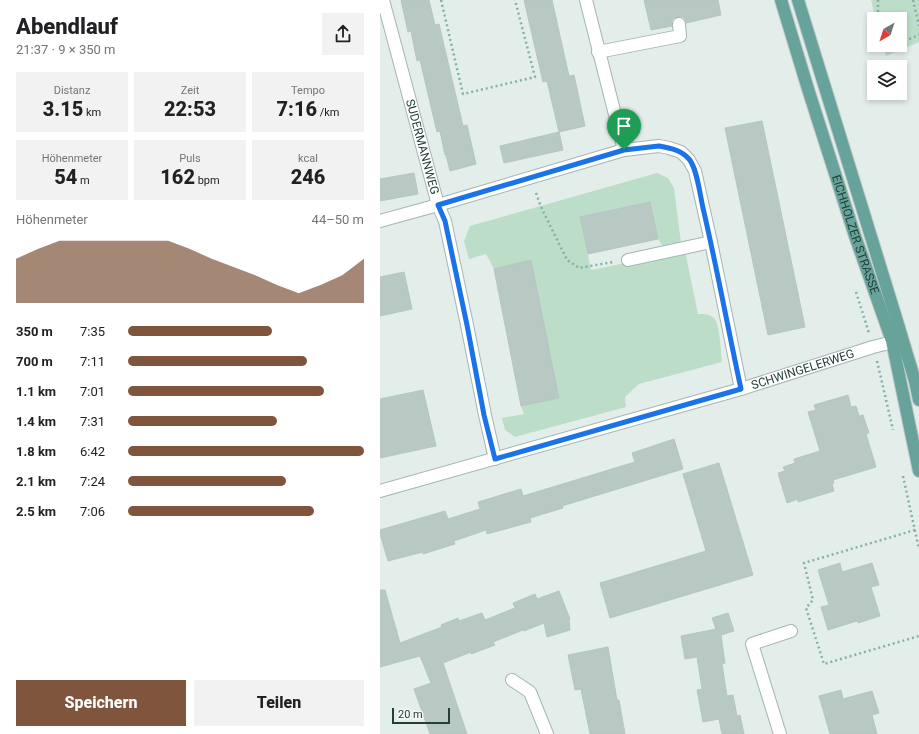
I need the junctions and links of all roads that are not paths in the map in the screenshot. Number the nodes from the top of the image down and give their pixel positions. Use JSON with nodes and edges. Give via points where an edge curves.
{"nodes":[{"id":1,"x":383,"y":0,"type":"edge"},
{"id":2,"x":586,"y":0,"type":"edge"},
{"id":3,"x":781,"y":0,"type":"edge"},
{"id":4,"x":798,"y":0,"type":"edge"},
{"id":5,"x":678,"y":24,"type":"dead end"},
{"id":6,"x":598,"y":52,"type":"junction"},
{"id":7,"x":624,"y":150,"type":"junction"},
{"id":8,"x":438,"y":205,"type":"junction"},
{"id":9,"x":380,"y":221,"type":"edge"},
{"id":10,"x":711,"y":242,"type":"junction"},
{"id":11,"x":628,"y":260,"type":"road end"},
{"id":12,"x":897,"y":341,"type":"junction"},
{"id":13,"x":741,"y":389,"type":"junction"},
{"id":14,"x":919,"y":400,"type":"edge"},
{"id":15,"x":495,"y":459,"type":"junction"},
{"id":16,"x":919,"y":471,"type":"edge"},
{"id":17,"x":380,"y":491,"type":"edge"},
{"id":18,"x":791,"y":630,"type":"dead end"},
{"id":19,"x":512,"y":680,"type":"dead end"},
{"id":20,"x":547,"y":734,"type":"edge"},
{"id":21,"x":780,"y":734,"type":"edge"}],
"edges":[{"from":1,"to":8,"type":"street","name":"SUDERMANNWEG"},
{"from":2,"to":6,"type":"street"},
{"from":3,"to":12,"type":"main road","name":"EICHHOLZER STRASSE","via":[[851,221]]},
{"from":4,"to":12,"type":"main road","name":"EICHHOLZER STRASSE","via":[[897,321]]},
{"from":5,"to":6,"type":"street","via":[[680,36]]},
{"from":6,"to":7,"type":"street"},
{"from":7,"to":8,"type":"street"},
{"from":7,"to":10,"type":"street","via":[[659,146],[681,152],[690,160],[695,171]]},
{"from":8,"to":9,"type":"street"},
{"from":8,"to":15,"type":"street","name":"SUDERMANNWEG","via":[[445,221]]},
{"from":10,"to":11,"type":"street"},
{"from":10,"to":13,"type":"street"},
{"from":12,"to":13,"type":"street","name":"SCHWINGELERWEG"},
{"from":12,"to":14,"type":"main road","name":"EICHHOLZER STRASSE","via":[[915,381]]},
{"from":12,"to":16,"type":"main road","name":"EICHHOLZER STRASSE"},
{"from":13,"to":15,"type":"street","name":"SCHWINGELERWEG"},
{"from":15,"to":17,"type":"street","name":"SCHWINGELERWEG"},
{"from":18,"to":21,"type":"street","via":[[752,644]]},
{"from":19,"to":20,"type":"street","via":[[530,692]]}]}
